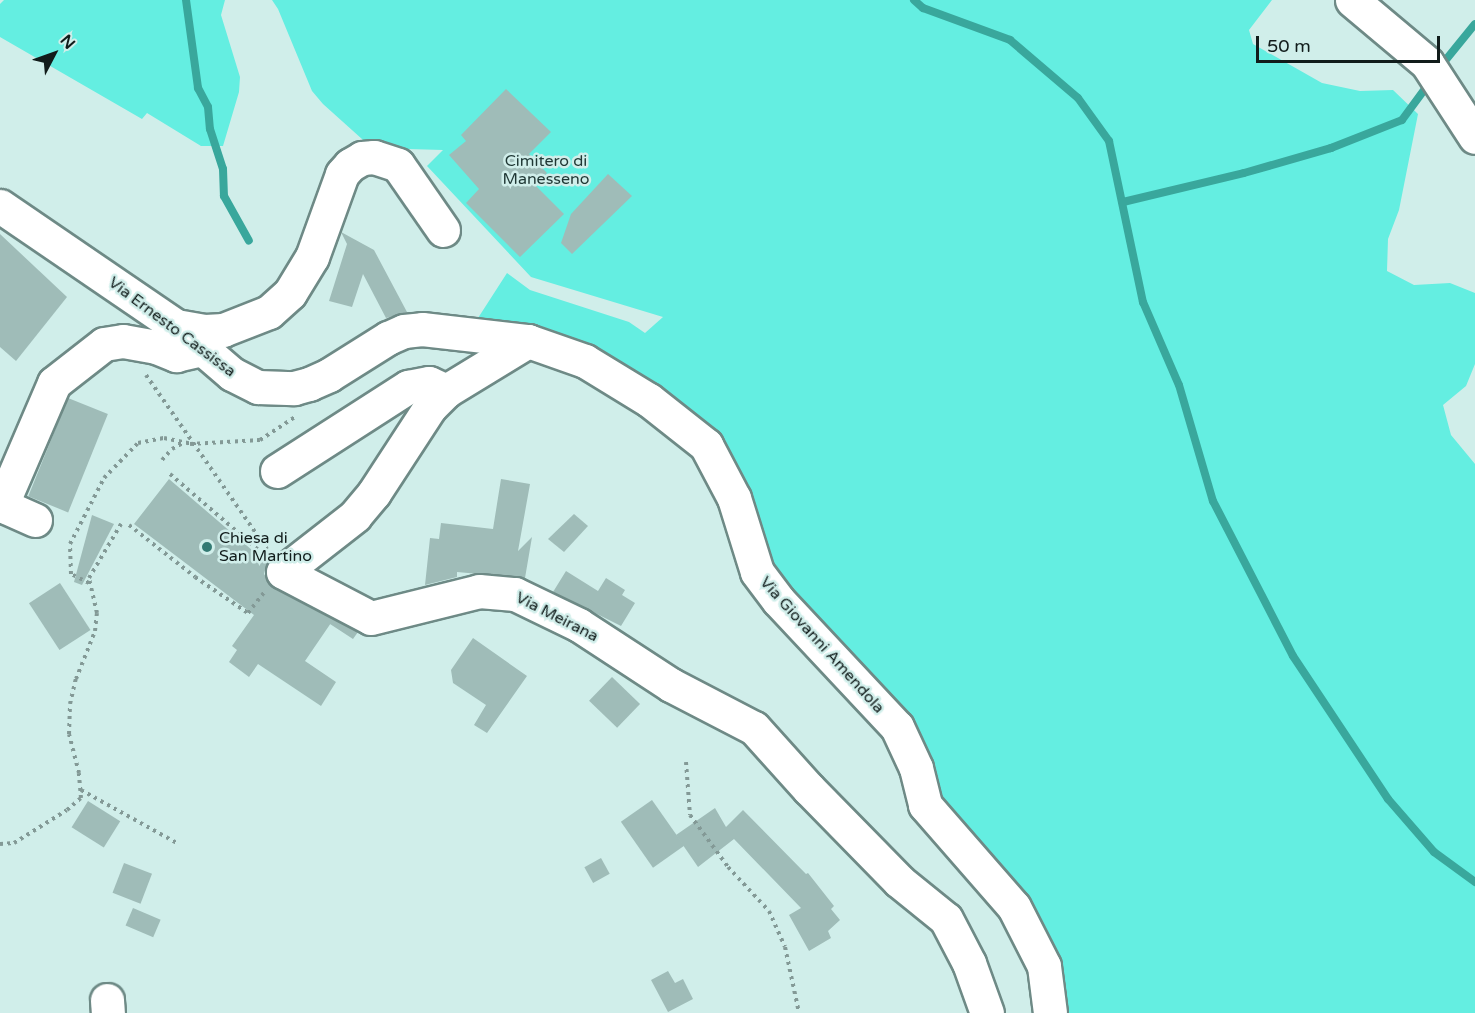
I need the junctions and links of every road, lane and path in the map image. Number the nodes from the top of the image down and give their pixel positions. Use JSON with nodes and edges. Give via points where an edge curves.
{"nodes":[{"id":1,"x":1352,"y":0,"type":"edge"},
{"id":2,"x":1475,"y":136,"type":"edge"},
{"id":3,"x":0,"y":206,"type":"edge"},
{"id":4,"x":443,"y":230,"type":"dead end"},
{"id":5,"x":176,"y":326,"type":"junction"},
{"id":6,"x":123,"y":340,"type":"junction"},
{"id":7,"x":528,"y":341,"type":"junction"},
{"id":8,"x":202,"y":349,"type":"junction"},
{"id":9,"x":446,"y":391,"type":"junction"},
{"id":10,"x":303,"y":410,"type":"dead end"},
{"id":11,"x":192,"y":444,"type":"junction"},
{"id":12,"x":162,"y":460,"type":"dead end"},
{"id":13,"x":277,"y":471,"type":"dead end"},
{"id":14,"x":170,"y":474,"type":"dead end"},
{"id":15,"x":35,"y":520,"type":"dead end"},
{"id":16,"x":121,"y":524,"type":"dead end"},
{"id":17,"x":129,"y":525,"type":"dead end"},
{"id":18,"x":283,"y":572,"type":"junction"},
{"id":19,"x":89,"y":584,"type":"junction"},
{"id":20,"x":686,"y":762,"type":"dead end"},
{"id":21,"x":80,"y":789,"type":"junction"},
{"id":22,"x":177,"y":843,"type":"dead end"},
{"id":23,"x":0,"y":844,"type":"edge"},
{"id":24,"x":799,"y":1013,"type":"edge"},
{"id":25,"x":987,"y":1013,"type":"edge"},
{"id":26,"x":1050,"y":1013,"type":"edge"}],
"edges":[{"from":1,"to":2,"type":"street","via":[[1427,63]]},
{"from":3,"to":5,"type":"street","name":"Via Ernesto Cassissa"},
{"from":4,"to":5,"type":"street","via":[[398,165],[374,157],[362,158],[342,174],[312,257],[290,292],[269,312],[223,330]]},
{"from":5,"to":8,"type":"street","name":"Via Ernesto Cassissa"},
{"from":6,"to":8,"type":"street","via":[[176,355]]},
{"from":6,"to":11,"type":"path"},
{"from":6,"to":15,"type":"street","via":[[104,344],[54,383],[5,498],[6,507]]},
{"from":7,"to":8,"type":"street","name":"Via Ernesto Cassissa","via":[[422,329],[404,331],[329,375],[286,388],[258,387],[232,374]]},
{"from":7,"to":9,"type":"street"},
{"from":7,"to":26,"type":"street","name":"Via Giovanni Amendola","via":[[585,361],[649,400],[706,445],[734,498],[757,572],[778,600],[897,727],[916,768],[925,805],[1014,907],[1044,966]]},
{"from":9,"to":13,"type":"street","via":[[429,383],[408,387]]},
{"from":9,"to":18,"type":"street","via":[[430,407],[355,516]]},
{"from":10,"to":11,"type":"path","via":[[287,425],[260,440]]},
{"from":11,"to":12,"type":"path","via":[[172,449]]},
{"from":11,"to":18,"type":"path"},
{"from":11,"to":19,"type":"path","via":[[164,438],[138,443],[104,478],[70,544],[71,574]]},
{"from":14,"to":18,"type":"path"},
{"from":16,"to":19,"type":"path"},
{"from":17,"to":18,"type":"path","via":[[248,613]]},
{"from":18,"to":25,"type":"street","name":"Via Meirana","via":[[371,618],[479,591],[515,594],[579,625],[671,685],[754,728],[899,881],[946,919],[969,963]]},
{"from":19,"to":21,"type":"path","via":[[98,613],[70,704],[69,734]]},
{"from":20,"to":24,"type":"path","via":[[690,815],[728,867],[769,911],[785,947]]},
{"from":21,"to":22,"type":"path"},
{"from":21,"to":23,"type":"path","via":[[81,798],[67,810],[14,843]]}]}
